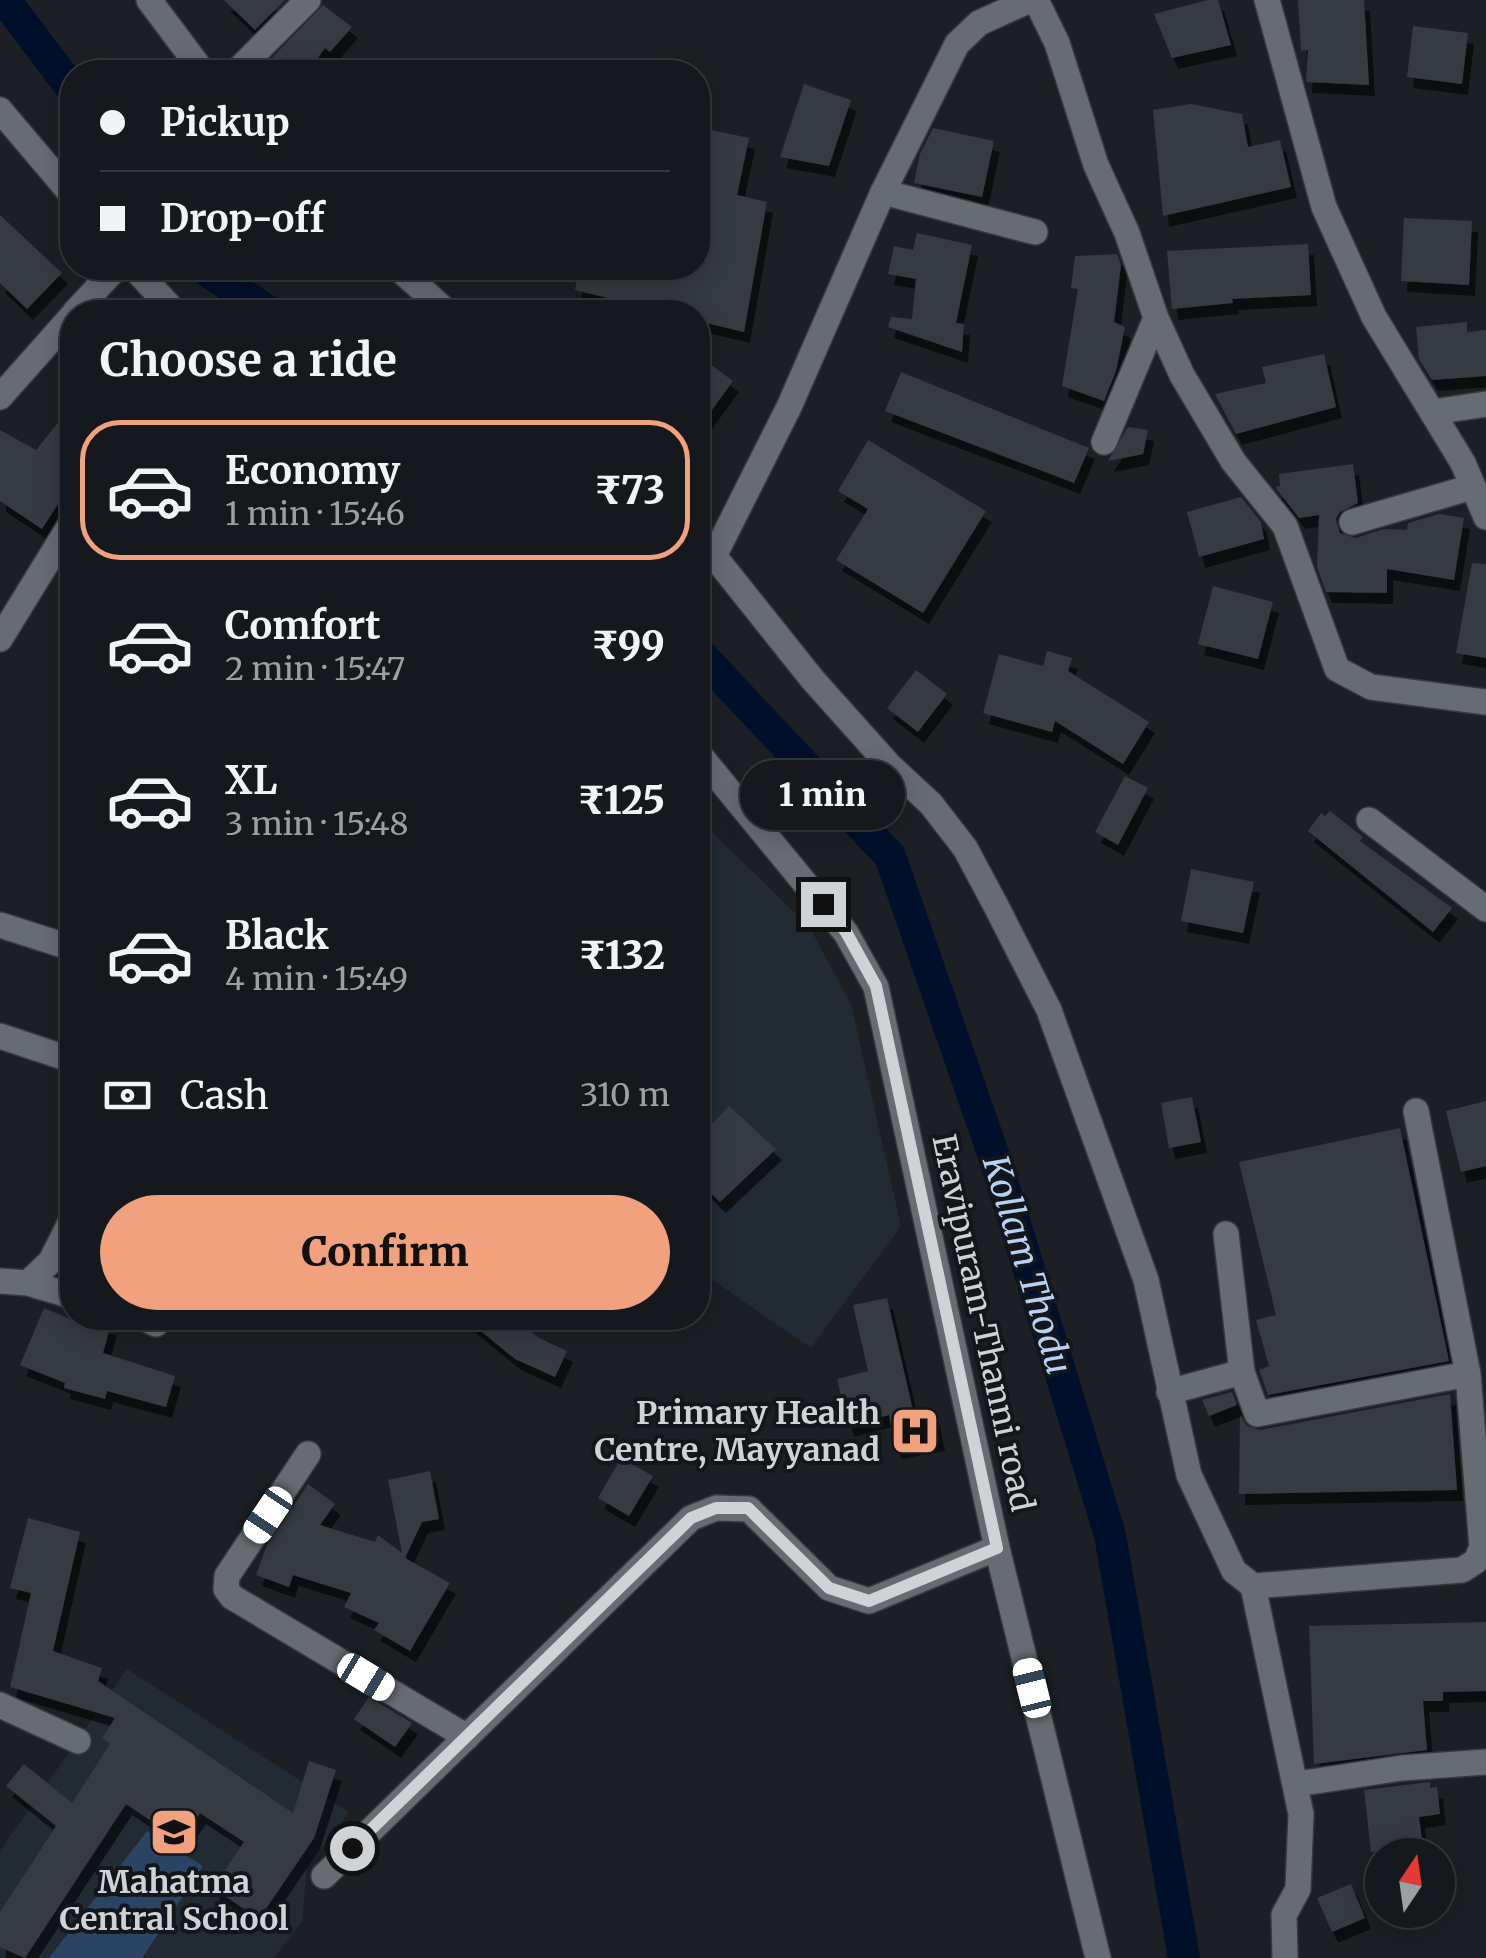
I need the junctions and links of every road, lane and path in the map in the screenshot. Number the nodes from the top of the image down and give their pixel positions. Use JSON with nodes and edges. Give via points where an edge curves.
{"nodes":[{"id":1,"x":148,"y":0,"type":"edge"},
{"id":2,"x":308,"y":0,"type":"edge"},
{"id":3,"x":1033,"y":0,"type":"edge"},
{"id":4,"x":1267,"y":0,"type":"edge"},
{"id":5,"x":193,"y":60,"type":"edge"},
{"id":6,"x":248,"y":60,"type":"edge"},
{"id":7,"x":0,"y":110,"type":"edge"},
{"id":8,"x":60,"y":181,"type":"edge"},
{"id":9,"x":883,"y":192,"type":"junction"},
{"id":10,"x":1034,"y":232,"type":"dead end"},
{"id":11,"x":105,"y":280,"type":"edge"},
{"id":12,"x":145,"y":280,"type":"edge"},
{"id":13,"x":411,"y":280,"type":"edge"},
{"id":14,"x":87,"y":300,"type":"edge"},
{"id":15,"x":164,"y":300,"type":"edge"},
{"id":16,"x":434,"y":300,"type":"edge"},
{"id":17,"x":1156,"y":318,"type":"junction"},
{"id":18,"x":60,"y":330,"type":"edge"},
{"id":19,"x":0,"y":397,"type":"edge"},
{"id":20,"x":1486,"y":404,"type":"edge"},
{"id":21,"x":1433,"y":412,"type":"junction"},
{"id":22,"x":1104,"y":442,"type":"dead end"},
{"id":23,"x":1472,"y":487,"type":"junction"},
{"id":24,"x":1486,"y":517,"type":"edge"},
{"id":25,"x":1352,"y":522,"type":"dead end"},
{"id":26,"x":710,"y":541,"type":"edge"},
{"id":27,"x":60,"y":542,"type":"edge"},
{"id":28,"x":710,"y":553,"type":"edge"},
{"id":29,"x":0,"y":640,"type":"edge"},
{"id":30,"x":1486,"y":702,"type":"edge"},
{"id":31,"x":710,"y":768,"type":"edge"},
{"id":32,"x":1370,"y":820,"type":"dead end"},
{"id":33,"x":1486,"y":909,"type":"edge"},
{"id":34,"x":0,"y":925,"type":"edge"},
{"id":35,"x":60,"y":944,"type":"edge"},
{"id":36,"x":0,"y":1036,"type":"edge"},
{"id":37,"x":60,"y":1056,"type":"edge"},
{"id":38,"x":1416,"y":1111,"type":"dead end"},
{"id":39,"x":1226,"y":1234,"type":"dead end"},
{"id":40,"x":60,"y":1244,"type":"edge"},
{"id":41,"x":0,"y":1281,"type":"edge"},
{"id":42,"x":28,"y":1283,"type":"junction"},
{"id":43,"x":60,"y":1292,"type":"edge"},
{"id":44,"x":1242,"y":1372,"type":"junction"},
{"id":45,"x":1468,"y":1374,"type":"junction"},
{"id":46,"x":1169,"y":1392,"type":"junction"},
{"id":47,"x":308,"y":1454,"type":"dead end"},
{"id":48,"x":997,"y":1548,"type":"junction"},
{"id":49,"x":1253,"y":1586,"type":"junction"},
{"id":50,"x":0,"y":1705,"type":"edge"},
{"id":51,"x":467,"y":1737,"type":"junction"},
{"id":52,"x":78,"y":1741,"type":"dead end"},
{"id":53,"x":1486,"y":1762,"type":"edge"},
{"id":54,"x":1297,"y":1784,"type":"junction"},
{"id":55,"x":324,"y":1876,"type":"dead end"},
{"id":56,"x":1098,"y":1958,"type":"edge"},
{"id":57,"x":1285,"y":1958,"type":"edge"}],
"edges":[{"from":1,"to":5,"type":"street"},
{"from":2,"to":6,"type":"street"},
{"from":3,"to":9,"type":"street","via":[[979,23],[957,44]]},
{"from":3,"to":17,"type":"street","via":[[1058,44]]},
{"from":4,"to":21,"type":"street","via":[[1324,208],[1374,317]]},
{"from":7,"to":8,"type":"street"},
{"from":9,"to":10,"type":"street"},
{"from":9,"to":26,"type":"street","via":[[789,407]]},
{"from":11,"to":14,"type":"street"},
{"from":12,"to":15,"type":"street"},
{"from":13,"to":16,"type":"street"},
{"from":17,"to":22,"type":"street"},
{"from":17,"to":30,"type":"street","via":[[1233,461],[1285,526],[1337,670],[1371,687]]},
{"from":18,"to":19,"type":"street"},
{"from":20,"to":21,"type":"street"},
{"from":21,"to":23,"type":"street"},
{"from":23,"to":24,"type":"street"},
{"from":23,"to":25,"type":"street"},
{"from":27,"to":29,"type":"street"},
{"from":28,"to":46,"type":"street","via":[[813,680],[965,848],[1049,1010],[1146,1280]]},
{"from":31,"to":48,"type":"street","name":"Eravipuram-Thanni road","via":[[846,932],[876,986]]},
{"from":32,"to":33,"type":"street"},
{"from":34,"to":35,"type":"street"},
{"from":36,"to":37,"type":"street"},
{"from":38,"to":45,"type":"street"},
{"from":39,"to":44,"type":"street"},
{"from":40,"to":42,"type":"street"},
{"from":41,"to":42,"type":"street"},
{"from":42,"to":43,"type":"street"},
{"from":44,"to":45,"type":"street","via":[[1257,1414]]},
{"from":44,"to":46,"type":"street"},
{"from":45,"to":49,"type":"street","via":[[1482,1547],[1476,1561],[1462,1570]]},
{"from":46,"to":49,"type":"street","via":[[1189,1475],[1234,1571]]},
{"from":47,"to":51,"type":"street","via":[[227,1576],[226,1589]]},
{"from":48,"to":51,"type":"street","via":[[869,1601],[829,1588],[748,1508],[716,1508],[691,1518]]},
{"from":48,"to":56,"type":"street","name":"Eravipuram-Thanni road"},
{"from":49,"to":54,"type":"street"},
{"from":50,"to":52,"type":"street"},
{"from":51,"to":55,"type":"street"},
{"from":53,"to":54,"type":"street"},
{"from":54,"to":57,"type":"street","via":[[1302,1860],[1298,1890],[1284,1914]]}]}
